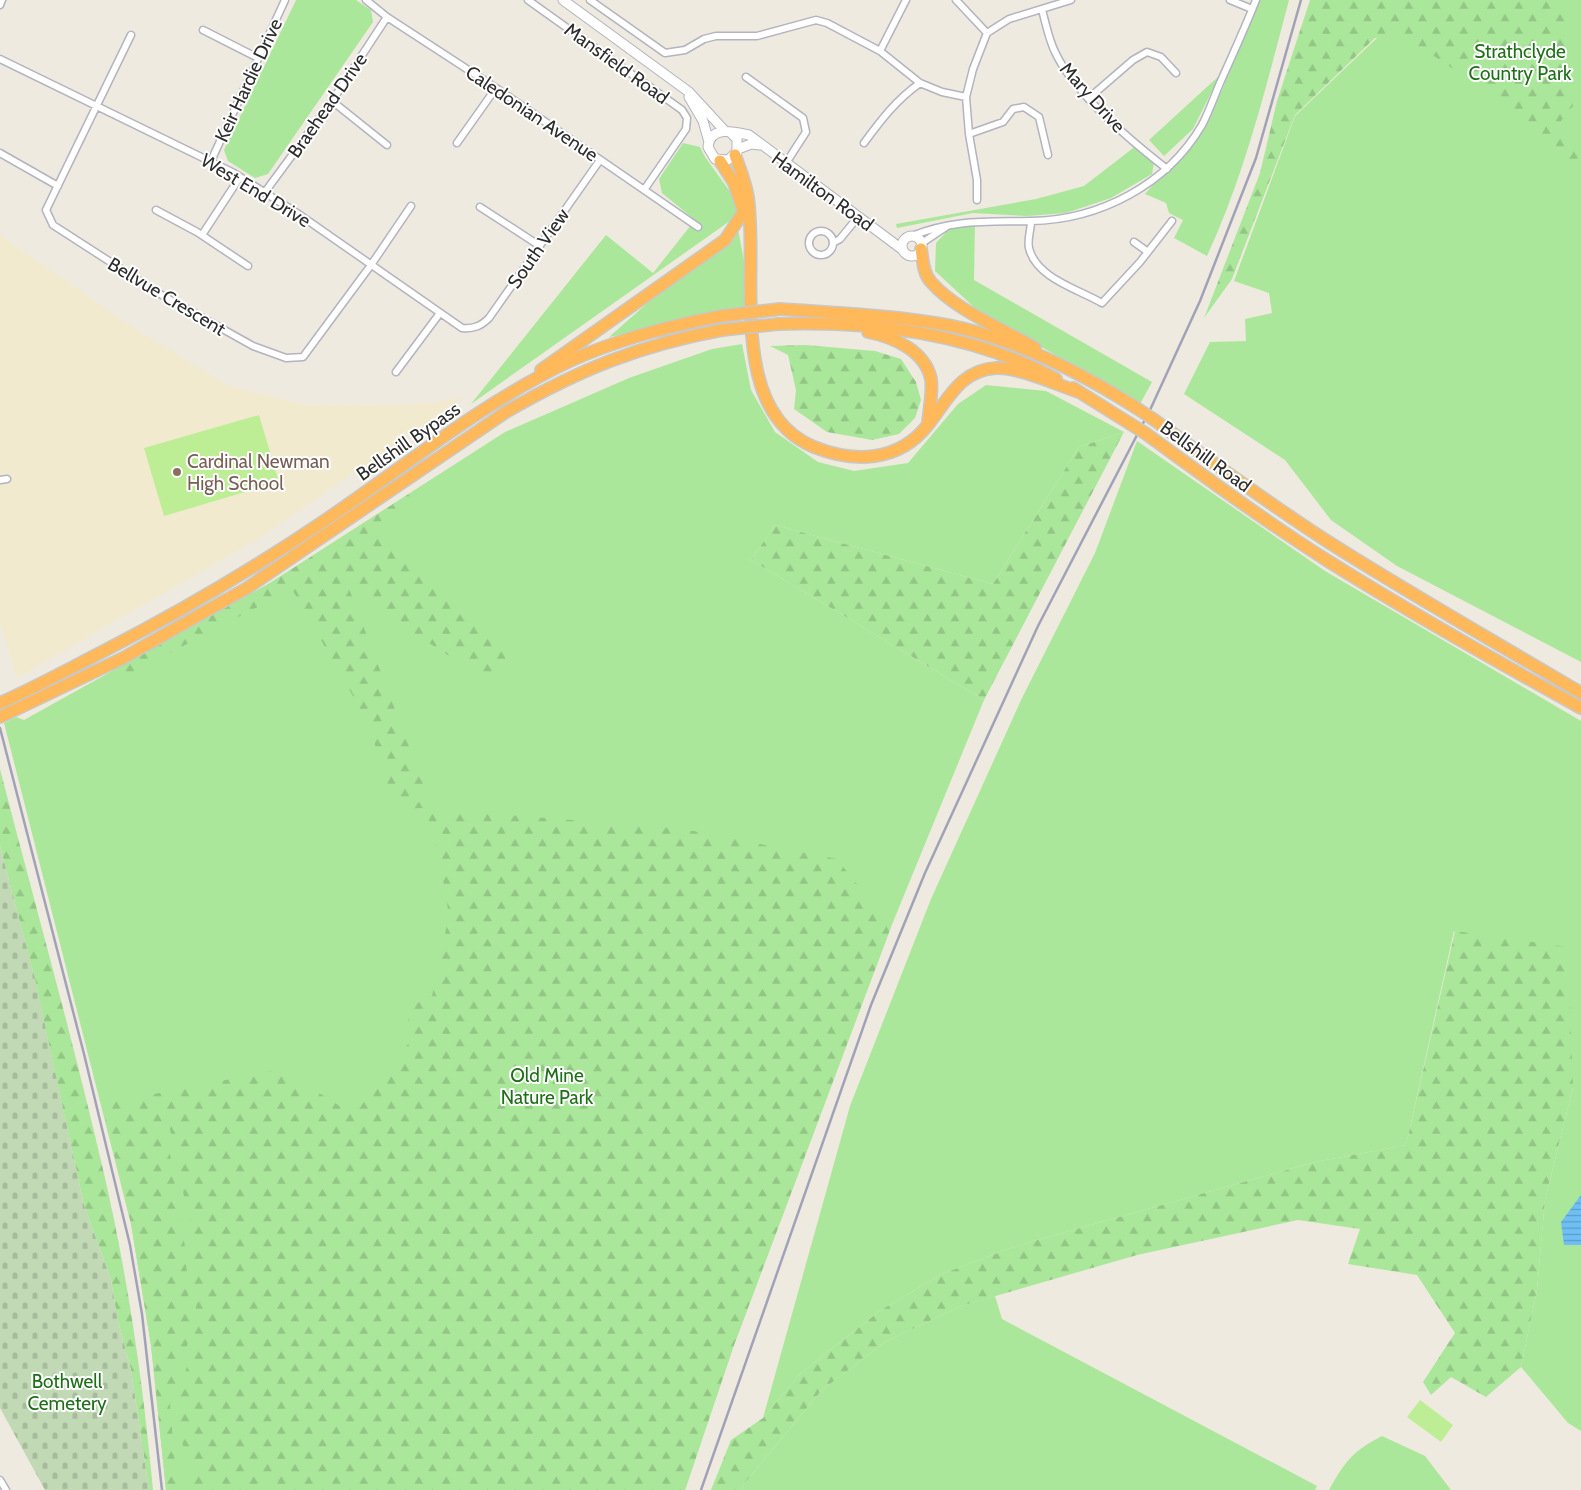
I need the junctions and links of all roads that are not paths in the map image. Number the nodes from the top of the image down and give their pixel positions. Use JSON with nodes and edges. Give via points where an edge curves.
{"nodes":[{"id":1,"x":2,"y":0,"type":"edge"},
{"id":2,"x":285,"y":0,"type":"edge"},
{"id":3,"x":366,"y":0,"type":"edge"},
{"id":4,"x":528,"y":0,"type":"edge"},
{"id":5,"x":563,"y":0,"type":"edge"},
{"id":6,"x":590,"y":0,"type":"edge"},
{"id":7,"x":906,"y":0,"type":"edge"},
{"id":8,"x":956,"y":0,"type":"edge"},
{"id":9,"x":1071,"y":0,"type":"edge"},
{"id":10,"x":1230,"y":0,"type":"edge"},
{"id":11,"x":1256,"y":0,"type":"edge"},
{"id":12,"x":0,"y":5,"type":"edge"},
{"id":13,"x":1252,"y":9,"type":"junction"},
{"id":14,"x":1042,"y":10,"type":"junction"},
{"id":15,"x":387,"y":17,"type":"junction"},
{"id":16,"x":203,"y":30,"type":"dead end"},
{"id":17,"x":987,"y":33,"type":"junction"},
{"id":18,"x":131,"y":35,"type":"dead end"},
{"id":19,"x":880,"y":51,"type":"junction"},
{"id":20,"x":258,"y":58,"type":"junction"},
{"id":21,"x":0,"y":59,"type":"edge"},
{"id":22,"x":1176,"y":73,"type":"dead end"},
{"id":23,"x":746,"y":76,"type":"dead end"},
{"id":24,"x":920,"y":84,"type":"junction"},
{"id":25,"x":496,"y":88,"type":"junction"},
{"id":26,"x":684,"y":88,"type":"junction"},
{"id":27,"x":966,"y":97,"type":"junction"},
{"id":28,"x":1089,"y":98,"type":"junction"},
{"id":29,"x":332,"y":101,"type":"junction"},
{"id":30,"x":95,"y":106,"type":"junction"},
{"id":31,"x":727,"y":132,"type":"junction"},
{"id":32,"x":969,"y":134,"type":"junction"},
{"id":33,"x":709,"y":142,"type":"junction"},
{"id":34,"x":457,"y":143,"type":"dead end"},
{"id":35,"x":864,"y":143,"type":"dead end"},
{"id":36,"x":760,"y":144,"type":"junction"},
{"id":37,"x":387,"y":145,"type":"dead end"},
{"id":38,"x":736,"y":152,"type":"junction"},
{"id":39,"x":0,"y":153,"type":"edge"},
{"id":40,"x":1048,"y":155,"type":"dead end"},
{"id":41,"x":600,"y":160,"type":"junction"},
{"id":42,"x":211,"y":161,"type":"junction"},
{"id":43,"x":720,"y":161,"type":"junction"},
{"id":44,"x":786,"y":163,"type":"junction"},
{"id":45,"x":1167,"y":169,"type":"junction"},
{"id":46,"x":240,"y":177,"type":"junction"},
{"id":47,"x":58,"y":186,"type":"junction"},
{"id":48,"x":644,"y":190,"type":"junction"},
{"id":49,"x":265,"y":192,"type":"junction"},
{"id":50,"x":977,"y":200,"type":"dead end"},
{"id":51,"x":411,"y":206,"type":"dead end"},
{"id":52,"x":480,"y":207,"type":"dead end"},
{"id":53,"x":156,"y":210,"type":"dead end"},
{"id":54,"x":744,"y":211,"type":"junction"},
{"id":55,"x":858,"y":217,"type":"junction"},
{"id":56,"x":1031,"y":221,"type":"junction"},
{"id":57,"x":1172,"y":221,"type":"dead end"},
{"id":58,"x":947,"y":226,"type":"junction"},
{"id":59,"x":698,"y":227,"type":"dead end"},
{"id":60,"x":749,"y":229,"type":"junction"},
{"id":61,"x":202,"y":235,"type":"junction"},
{"id":62,"x":911,"y":236,"type":"junction"},
{"id":63,"x":886,"y":237,"type":"junction"},
{"id":64,"x":1134,"y":242,"type":"dead end"},
{"id":65,"x":833,"y":243,"type":"dead end"},
{"id":66,"x":540,"y":246,"type":"junction"},
{"id":67,"x":922,"y":246,"type":"junction"},
{"id":68,"x":903,"y":250,"type":"junction"},
{"id":69,"x":1148,"y":252,"type":"junction"},
{"id":70,"x":372,"y":265,"type":"junction"},
{"id":71,"x":248,"y":266,"type":"dead end"},
{"id":72,"x":780,"y":309,"type":"joint"},
{"id":73,"x":440,"y":313,"type":"junction"},
{"id":74,"x":814,"y":323,"type":"junction"},
{"id":75,"x":778,"y":324,"type":"joint"},
{"id":76,"x":471,"y":329,"type":"joint"},
{"id":77,"x":396,"y":372,"type":"dead end"},
{"id":78,"x":1097,"y":383,"type":"junction"},
{"id":79,"x":1079,"y":392,"type":"junction"},
{"id":80,"x":501,"y":399,"type":"junction"},
{"id":81,"x":927,"y":427,"type":"junction"},
{"id":82,"x":1581,"y":693,"type":"edge"},
{"id":83,"x":0,"y":702,"type":"edge"},
{"id":84,"x":1581,"y":708,"type":"edge"},
{"id":85,"x":0,"y":718,"type":"edge"},
{"id":86,"x":0,"y":1480,"type":"edge"},
{"id":87,"x":6,"y":1490,"type":"edge"}],
"edges":[{"from":1,"to":12,"type":"street"},
{"from":2,"to":20,"type":"street","name":"Keir Hardie Drive"},
{"from":3,"to":15,"type":"street","name":"Caledonian Avenue"},
{"from":4,"to":48,"type":"street","name":"Mansfield Road","via":[[682,110],[687,118],[686,129]]},
{"from":5,"to":26,"type":"main road"},
{"from":6,"to":19,"type":"street","via":[[665,53],[685,50],[716,36],[757,36],[816,20]]},
{"from":7,"to":19,"type":"street"},
{"from":8,"to":17,"type":"street"},
{"from":9,"to":14,"type":"street"},
{"from":10,"to":13,"type":"street"},
{"from":11,"to":13,"type":"street"},
{"from":13,"to":45,"type":"street","via":[[1202,124]]},
{"from":14,"to":17,"type":"street","via":[[1009,19]]},
{"from":14,"to":28,"type":"street","name":"Mary Drive","via":[[1055,53]]},
{"from":15,"to":25,"type":"street","name":"Caledonian Avenue"},
{"from":15,"to":29,"type":"street","name":"Braehead Drive"},
{"from":16,"to":20,"type":"street"},
{"from":17,"to":27,"type":"street"},
{"from":18,"to":30,"type":"street","name":"Bellvue Crescent"},
{"from":19,"to":24,"type":"street"},
{"from":20,"to":42,"type":"street","name":"Keir Hardie Drive"},
{"from":21,"to":30,"type":"street","name":"West End Drive"},
{"from":22,"to":28,"type":"street","via":[[1161,57],[1147,52]]},
{"from":23,"to":44,"type":"street","via":[[804,118],[806,132]]},
{"from":24,"to":27,"type":"street"},
{"from":24,"to":35,"type":"street","via":[[887,111]]},
{"from":25,"to":34,"type":"street"},
{"from":25,"to":41,"type":"street","name":"Caledonian Avenue"},
{"from":26,"to":31,"type":"main road"},
{"from":26,"to":33,"type":"main road","via":[[703,121]]},
{"from":27,"to":32,"type":"street"},
{"from":28,"to":45,"type":"street","name":"Mary Drive"},
{"from":29,"to":37,"type":"street"},
{"from":29,"to":49,"type":"street","name":"Braehead Drive"},
{"from":30,"to":42,"type":"street","name":"West End Drive"},
{"from":30,"to":47,"type":"street","name":"Bellvue Crescent"},
{"from":31,"to":33,"type":"main road","via":[[715,133]]},
{"from":31,"to":36,"type":"main road","name":"Hamilton Road","via":[[749,135]]},
{"from":31,"to":38,"type":"main road","via":[[737,139]]},
{"from":32,"to":40,"type":"street","via":[[1002,122],[1013,109],[1024,107],[1039,118]]},
{"from":32,"to":50,"type":"street"},
{"from":33,"to":43,"type":"main road","via":[[709,151]]},
{"from":36,"to":38,"type":"main road","name":"Hamilton Road","via":[[752,144]]},
{"from":36,"to":44,"type":"main road","name":"Hamilton Road"},
{"from":38,"to":43,"type":"main road","via":[[728,160]]},
{"from":38,"to":60,"type":"highway","via":[[748,197]]},
{"from":39,"to":47,"type":"street"},
{"from":41,"to":48,"type":"street","name":"Caledonian Avenue"},
{"from":41,"to":66,"type":"street","name":"South View"},
{"from":42,"to":46,"type":"street","name":"West End Drive"},
{"from":43,"to":54,"type":"highway","via":[[734,183]]},
{"from":44,"to":55,"type":"main road","name":"Hamilton Road"},
{"from":45,"to":56,"type":"street","via":[[1145,186],[1105,206]]},
{"from":46,"to":49,"type":"street","name":"West End Drive"},
{"from":46,"to":61,"type":"street"},
{"from":47,"to":70,"type":"street","name":"Bellvue Crescent","via":[[46,210],[53,225],[160,294],[253,346],[286,358],[303,357]]},
{"from":48,"to":59,"type":"street","name":"Caledonian Avenue"},
{"from":49,"to":70,"type":"street","name":"West End Drive"},
{"from":51,"to":70,"type":"street"},
{"from":52,"to":66,"type":"street"},
{"from":53,"to":61,"type":"street"},
{"from":54,"to":60,"type":"highway"},
{"from":54,"to":80,"type":"highway","via":[[725,240]]},
{"from":55,"to":63,"type":"main road","name":"Hamilton Road"},
{"from":55,"to":65,"type":"street"},
{"from":56,"to":58,"type":"street","via":[[982,220]]},
{"from":56,"to":69,"type":"street","via":[[1028,246],[1038,266],[1102,303]]},
{"from":57,"to":69,"type":"street"},
{"from":58,"to":62,"type":"street"},
{"from":58,"to":67,"type":"street"},
{"from":60,"to":81,"type":"highway","via":[[754,366],[765,398],[787,429],[809,445],[831,454],[870,458],[890,454],[908,445]]},
{"from":61,"to":71,"type":"street"},
{"from":62,"to":63,"type":"main road","name":"Hamilton Road"},
{"from":62,"to":67,"type":"main road","via":[[918,238]]},
{"from":62,"to":68,"type":"main road","via":[[903,243]]},
{"from":63,"to":68,"type":"main road","name":"Hamilton Road"},
{"from":64,"to":69,"type":"street"},
{"from":66,"to":76,"type":"street","name":"South View","via":[[489,318]]},
{"from":67,"to":68,"type":"main road","via":[[917,254],[911,255]]},
{"from":67,"to":78,"type":"highway","via":[[924,269],[930,282],[963,308]]},
{"from":70,"to":73,"type":"street","name":"West End Drive"},
{"from":72,"to":78,"type":"highway","name":"Bellshill Road","via":[[905,319],[949,326],[1032,352]]},
{"from":72,"to":80,"type":"highway","name":"Bellshill Bypass","bridge":true,"via":[[721,316],[645,333],[571,361]]},
{"from":73,"to":76,"type":"street","name":"West End Drive","via":[[462,328]]},
{"from":73,"to":77,"type":"street"},
{"from":74,"to":75,"type":"highway","name":"Bellshill Road"},
{"from":74,"to":79,"type":"highway","name":"Bellshill Road","via":[[888,328],[947,338],[997,353]]},
{"from":74,"to":81,"type":"highway","via":[[885,335],[917,355],[931,380]]},
{"from":75,"to":85,"type":"highway","name":"Bellshill Bypass","bridge":true,"via":[[685,337],[610,360],[535,395],[247,588],[123,658]]},
{"from":78,"to":82,"type":"highway","name":"Bellshill Road","bridge":true,"via":[[1153,418],[1330,543]]},
{"from":79,"to":81,"type":"highway","via":[[1010,368],[994,368],[960,382]]},
{"from":79,"to":84,"type":"highway","name":"Bellshill Road","bridge":true,"via":[[1329,561]]},
{"from":80,"to":83,"type":"highway","name":"Bellshill Bypass","via":[[240,577],[26,692]]},
{"from":86,"to":87,"type":"street"}]}
